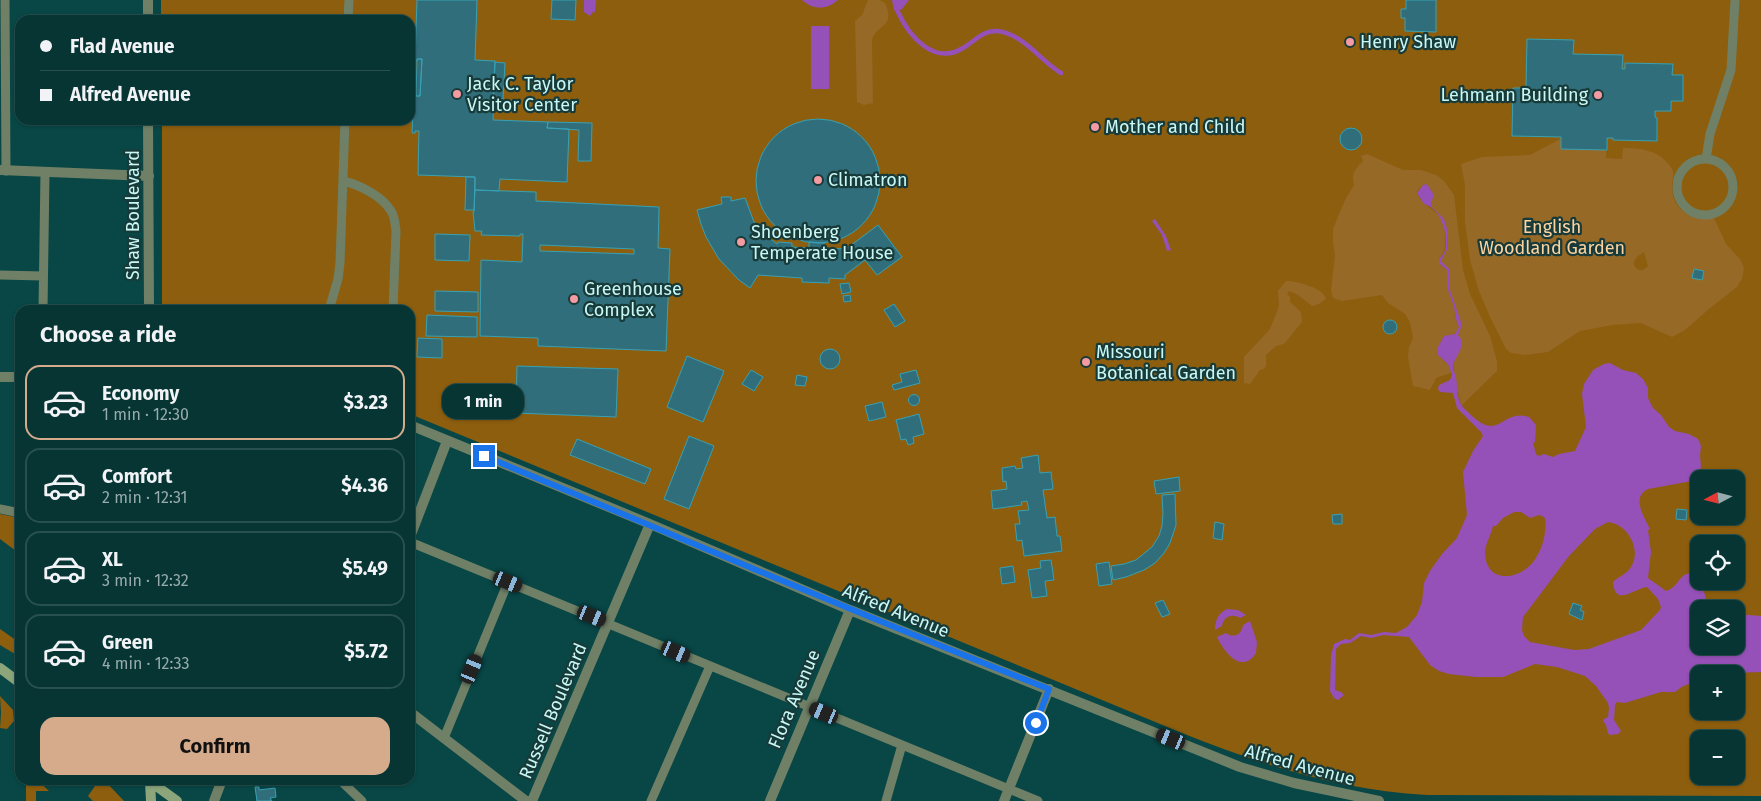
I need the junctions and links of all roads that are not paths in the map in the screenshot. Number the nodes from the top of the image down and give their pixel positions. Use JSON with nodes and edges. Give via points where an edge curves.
{"nodes":[{"id":1,"x":5,"y":0,"type":"edge"},
{"id":2,"x":148,"y":0,"type":"edge"},
{"id":3,"x":349,"y":0,"type":"edge"},
{"id":4,"x":1735,"y":0,"type":"edge"},
{"id":5,"x":148,"y":15,"type":"edge"},
{"id":6,"x":348,"y":15,"type":"edge"},
{"id":7,"x":148,"y":125,"type":"edge"},
{"id":8,"x":345,"y":125,"type":"edge"},
{"id":9,"x":1706,"y":159,"type":"junction"},
{"id":10,"x":3,"y":170,"type":"edge"},
{"id":11,"x":45,"y":172,"type":"junction"},
{"id":12,"x":149,"y":176,"type":"junction"},
{"id":13,"x":343,"y":181,"type":"junction"},
{"id":14,"x":0,"y":275,"type":"edge"},
{"id":15,"x":43,"y":276,"type":"junction"},
{"id":16,"x":42,"y":305,"type":"edge"},
{"id":17,"x":149,"y":305,"type":"edge"},
{"id":18,"x":330,"y":305,"type":"edge"},
{"id":19,"x":393,"y":305,"type":"edge"},
{"id":20,"x":0,"y":377,"type":"edge"},
{"id":21,"x":15,"y":377,"type":"edge"},
{"id":22,"x":415,"y":426,"type":"edge"},
{"id":23,"x":447,"y":441,"type":"junction"},
{"id":24,"x":0,"y":509,"type":"edge"},
{"id":25,"x":15,"y":512,"type":"edge"},
{"id":26,"x":415,"y":524,"type":"edge"},
{"id":27,"x":650,"y":524,"type":"junction"},
{"id":28,"x":415,"y":544,"type":"edge"},
{"id":29,"x":508,"y":582,"type":"junction"},
{"id":30,"x":850,"y":610,"type":"junction"},
{"id":31,"x":609,"y":623,"type":"junction"},
{"id":32,"x":710,"y":666,"type":"junction"},
{"id":33,"x":0,"y":669,"type":"edge"},
{"id":34,"x":15,"y":680,"type":"edge"},
{"id":35,"x":1049,"y":689,"type":"junction"},
{"id":36,"x":808,"y":706,"type":"junction"},
{"id":37,"x":415,"y":716,"type":"edge"},
{"id":38,"x":444,"y":738,"type":"junction"},
{"id":39,"x":902,"y":745,"type":"junction"},
{"id":40,"x":150,"y":785,"type":"edge"},
{"id":41,"x":155,"y":785,"type":"edge"},
{"id":42,"x":220,"y":785,"type":"edge"},
{"id":43,"x":345,"y":785,"type":"edge"},
{"id":44,"x":1008,"y":789,"type":"junction"},
{"id":45,"x":150,"y":801,"type":"edge"},
{"id":46,"x":177,"y":801,"type":"edge"},
{"id":47,"x":214,"y":801,"type":"edge"},
{"id":48,"x":362,"y":801,"type":"edge"},
{"id":49,"x":526,"y":801,"type":"edge"},
{"id":50,"x":532,"y":801,"type":"edge"},
{"id":51,"x":651,"y":801,"type":"edge"},
{"id":52,"x":770,"y":801,"type":"edge"},
{"id":53,"x":886,"y":801,"type":"edge"},
{"id":54,"x":1004,"y":801,"type":"edge"},
{"id":55,"x":1038,"y":801,"type":"edge"},
{"id":56,"x":1377,"y":801,"type":"edge"}],
"edges":[{"from":1,"to":10,"type":"lane"},
{"from":2,"to":5,"type":"street"},
{"from":3,"to":6,"type":"lane"},
{"from":4,"to":9,"type":"lane","via":[[1731,70],[1710,134]]},
{"from":7,"to":12,"type":"street","name":"Shaw Boulevard"},
{"from":8,"to":13,"type":"lane"},
{"from":9,"to":9,"type":"lane","via":[[1685,168],[1677,185],[1685,207],[1703,215],[1724,208],[1733,187],[1724,167]]},
{"from":10,"to":11,"type":"street"},
{"from":11,"to":12,"type":"street"},
{"from":11,"to":15,"type":"lane"},
{"from":12,"to":17,"type":"street","name":"Shaw Boulevard"},
{"from":13,"to":18,"type":"lane","via":[[340,270]]},
{"from":13,"to":19,"type":"lane","via":[[363,188],[392,212],[396,231]]},
{"from":14,"to":15,"type":"lane"},
{"from":15,"to":16,"type":"lane"},
{"from":20,"to":21,"type":"street"},
{"from":22,"to":23,"type":"street","name":"Alfred Avenue"},
{"from":23,"to":26,"type":"street"},
{"from":23,"to":27,"type":"street","name":"Alfred Avenue"},
{"from":24,"to":25,"type":"lane"},
{"from":27,"to":30,"type":"street","name":"Alfred Avenue"},
{"from":27,"to":31,"type":"street","name":"Russell Boulevard"},
{"from":28,"to":29,"type":"lane"},
{"from":29,"to":31,"type":"lane"},
{"from":29,"to":38,"type":"lane"},
{"from":30,"to":35,"type":"street","name":"Alfred Avenue"},
{"from":30,"to":36,"type":"street","name":"Flora Avenue"},
{"from":31,"to":32,"type":"lane"},
{"from":31,"to":50,"type":"street","name":"Russell Boulevard"},
{"from":32,"to":36,"type":"lane"},
{"from":32,"to":51,"type":"lane"},
{"from":33,"to":34,"type":"main road"},
{"from":35,"to":44,"type":"street"},
{"from":35,"to":56,"type":"street","name":"Alfred Avenue","via":[[1255,772]]},
{"from":36,"to":39,"type":"lane"},
{"from":36,"to":52,"type":"street","name":"Flora Avenue"},
{"from":37,"to":38,"type":"street"},
{"from":38,"to":49,"type":"street"},
{"from":39,"to":44,"type":"lane"},
{"from":39,"to":53,"type":"lane"},
{"from":40,"to":45,"type":"main road"},
{"from":41,"to":46,"type":"main road"},
{"from":42,"to":47,"type":"street"},
{"from":43,"to":48,"type":"lane"},
{"from":44,"to":54,"type":"street"},
{"from":44,"to":55,"type":"lane"}]}
